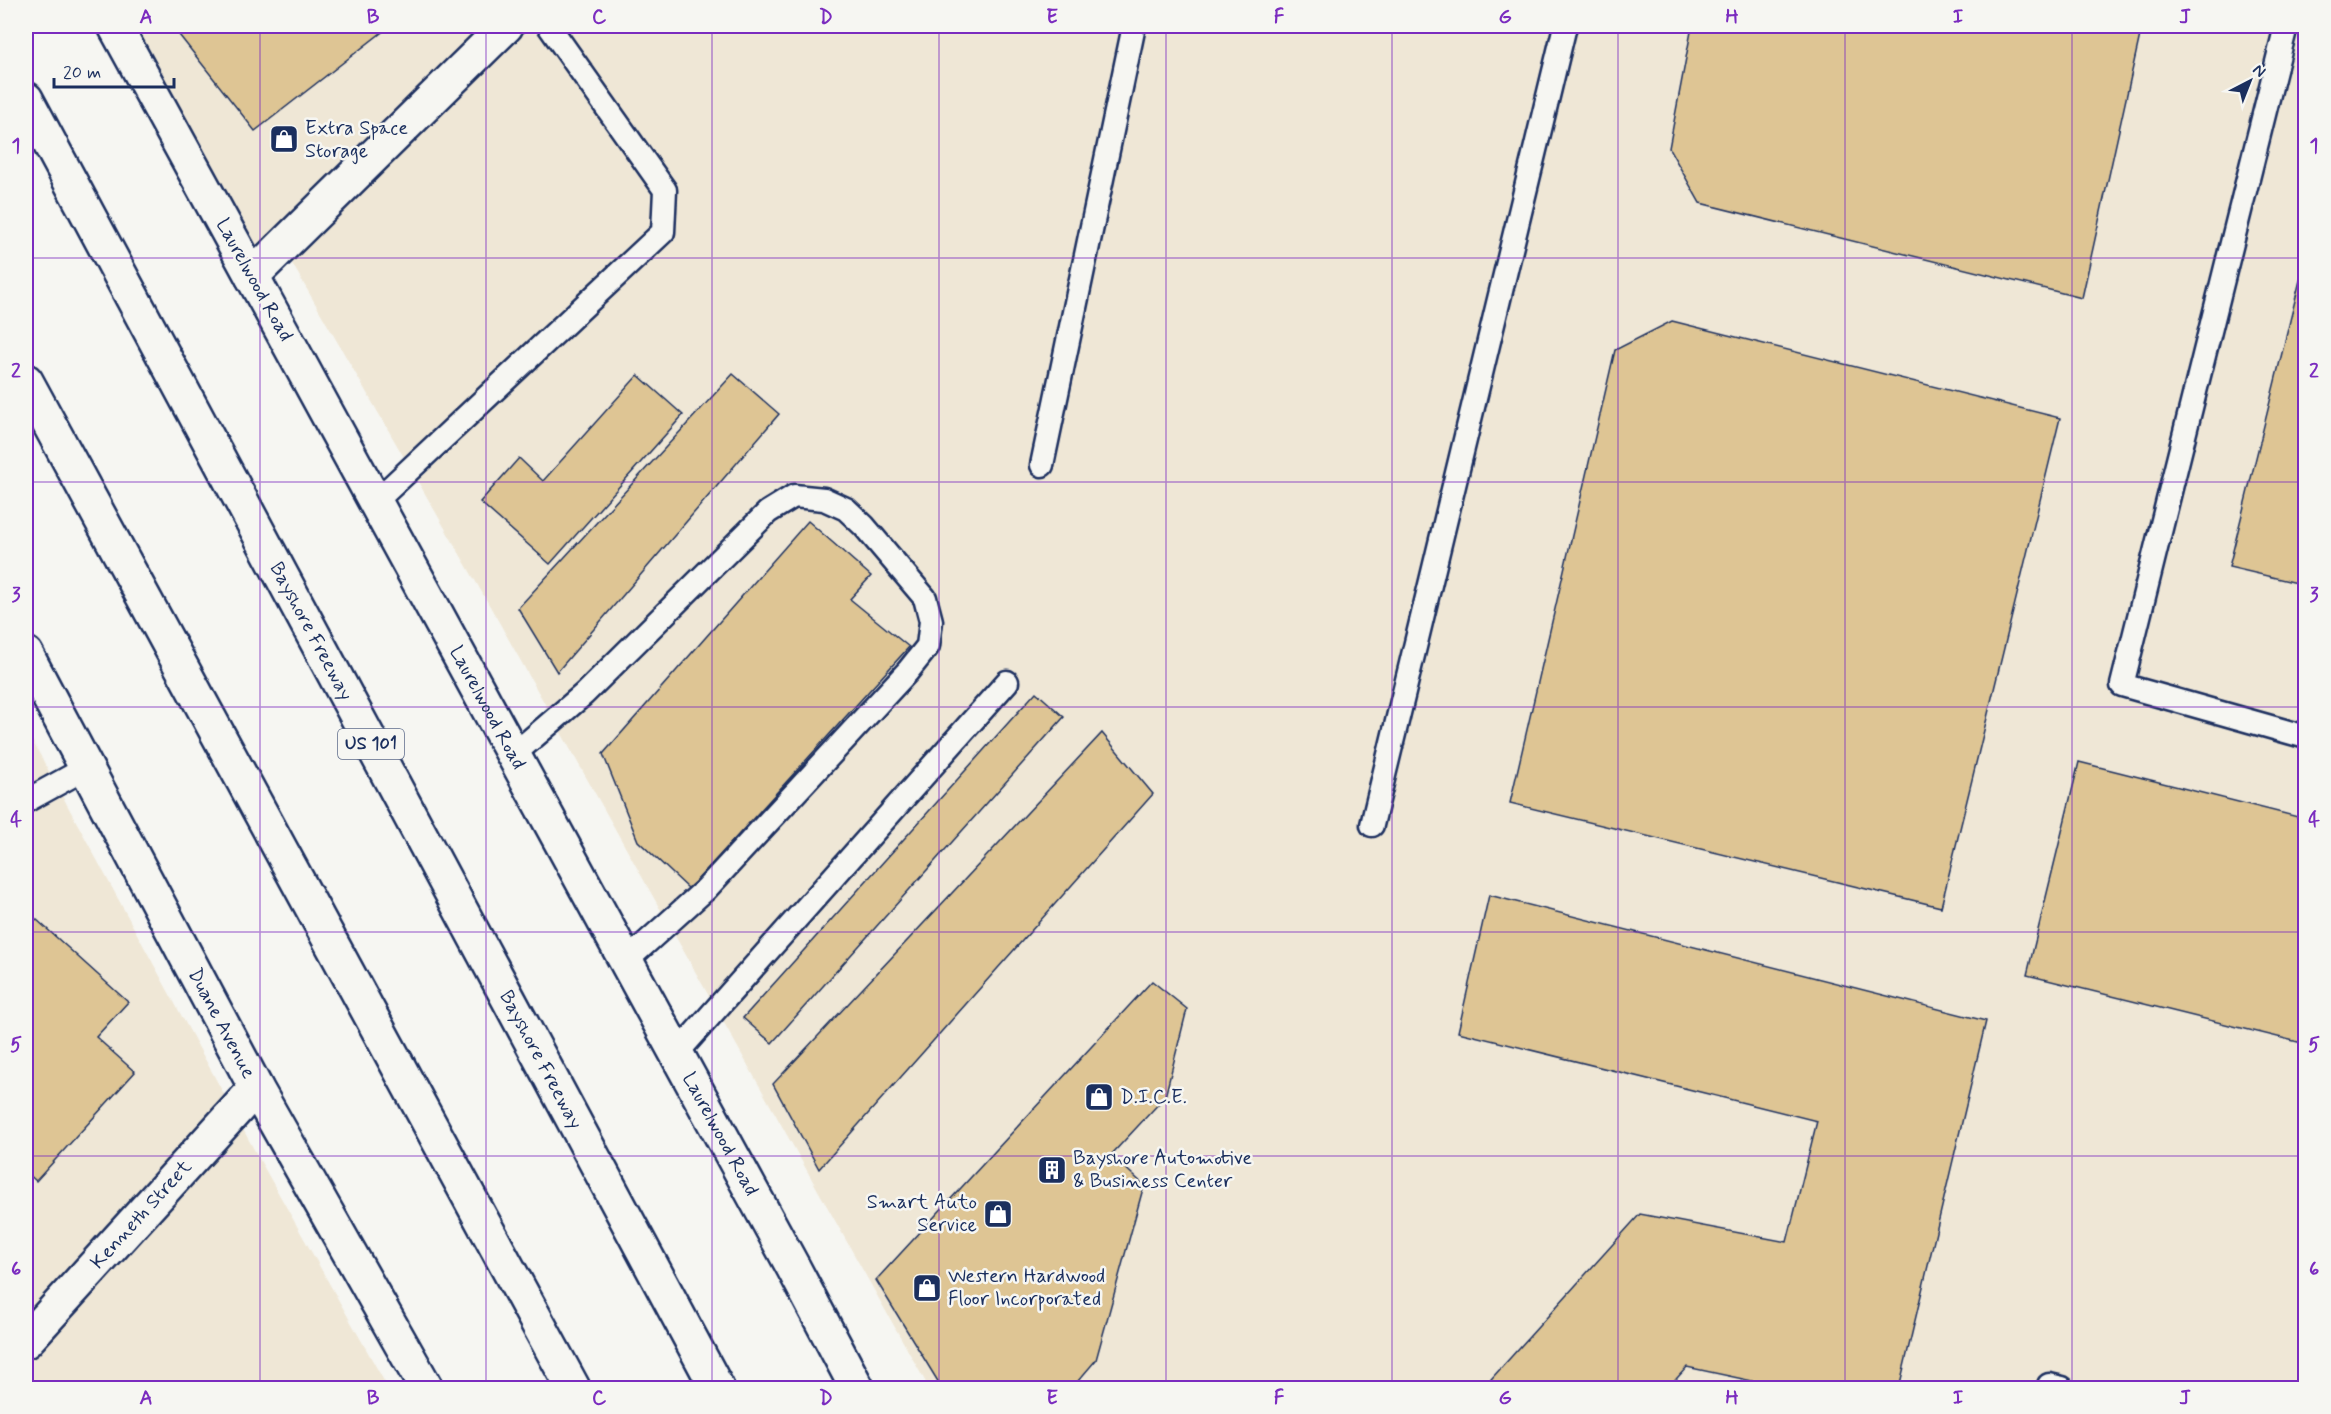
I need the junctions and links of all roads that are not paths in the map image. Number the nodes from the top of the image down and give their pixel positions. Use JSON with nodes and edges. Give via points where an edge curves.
{"nodes":[{"id":1,"x":115,"y":26,"type":"edge"},
{"id":2,"x":506,"y":26,"type":"edge"},
{"id":3,"x":549,"y":26,"type":"edge"},
{"id":4,"x":1134,"y":26,"type":"edge"},
{"id":5,"x":1565,"y":26,"type":"edge"},
{"id":6,"x":2286,"y":26,"type":"edge"},
{"id":7,"x":26,"y":99,"type":"edge"},
{"id":8,"x":252,"y":276,"type":"junction"},
{"id":9,"x":26,"y":381,"type":"edge"},
{"id":10,"x":1042,"y":465,"type":"dead end"},
{"id":11,"x":375,"y":502,"type":"junction"},
{"id":12,"x":26,"y":654,"type":"edge"},
{"id":13,"x":1007,"y":681,"type":"dead end"},
{"id":14,"x":2306,"y":737,"type":"edge"},
{"id":15,"x":513,"y":755,"type":"junction"},
{"id":16,"x":86,"y":768,"type":"junction"},
{"id":17,"x":26,"y":801,"type":"edge"},
{"id":18,"x":1372,"y":825,"type":"dead end"},
{"id":19,"x":626,"y":961,"type":"junction"},
{"id":20,"x":677,"y":1053,"type":"junction"},
{"id":21,"x":256,"y":1088,"type":"junction"},
{"id":22,"x":26,"y":1341,"type":"edge"},
{"id":23,"x":426,"y":1389,"type":"edge"},
{"id":24,"x":573,"y":1389,"type":"edge"},
{"id":25,"x":717,"y":1389,"type":"edge"},
{"id":26,"x":857,"y":1389,"type":"edge"}],
"edges":[{"from":1,"to":8,"type":"main road","name":"Laurelwood Road"},
{"from":2,"to":8,"type":"main road"},
{"from":3,"to":11,"type":"lane","via":[[665,190],[663,232]]},
{"from":4,"to":10,"type":"lane"},
{"from":5,"to":18,"type":"lane"},
{"from":6,"to":14,"type":"lane","via":[[2122,686]]},
{"from":7,"to":25,"type":"main road","name":"Bayshore Freeway","number":"US 101"},
{"from":8,"to":11,"type":"main road","name":"Laurelwood Road"},
{"from":9,"to":24,"type":"main road"},
{"from":11,"to":15,"type":"main road","name":"Laurelwood Road"},
{"from":12,"to":16,"type":"main road","name":"Duane Avenue"},
{"from":13,"to":20,"type":"lane"},
{"from":15,"to":19,"type":"main road","name":"Laurelwood Road"},
{"from":15,"to":19,"type":"lane","via":[[584,694],[768,512],[794,496],[824,499],[846,509],[926,598],[931,621],[928,646],[908,671],[706,889]]},
{"from":16,"to":17,"type":"lane"},
{"from":16,"to":21,"type":"main road","name":"Duane Avenue"},
{"from":19,"to":20,"type":"main road","name":"Laurelwood Road"},
{"from":20,"to":26,"type":"main road","name":"Laurelwood Road"},
{"from":21,"to":22,"type":"main road","name":"Kenneth Street"},
{"from":21,"to":23,"type":"main road","name":"Duane Avenue"}]}
